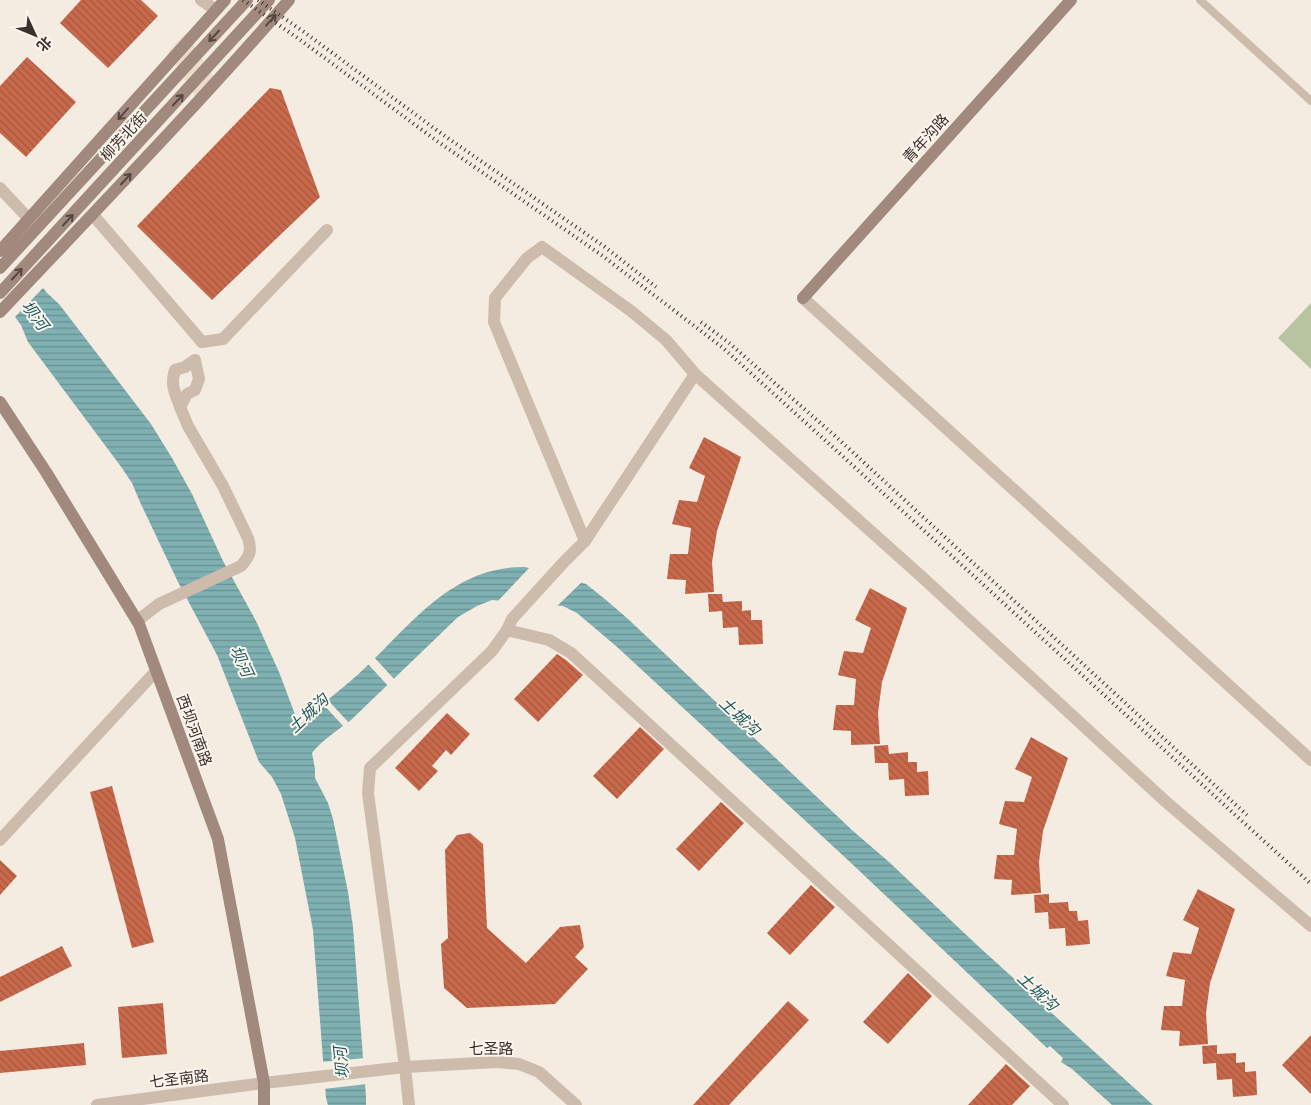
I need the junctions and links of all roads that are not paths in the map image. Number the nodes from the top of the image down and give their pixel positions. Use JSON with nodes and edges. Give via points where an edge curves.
{"nodes":[{"id":1,"x":202,"y":0,"type":"edge"},
{"id":2,"x":225,"y":0,"type":"edge"},
{"id":3,"x":247,"y":0,"type":"edge"},
{"id":4,"x":269,"y":0,"type":"edge"},
{"id":5,"x":289,"y":0,"type":"edge"},
{"id":6,"x":1071,"y":0,"type":"edge"},
{"id":7,"x":1200,"y":0,"type":"edge"},
{"id":8,"x":216,"y":10,"type":"junction"},
{"id":9,"x":1311,"y":101,"type":"edge"},
{"id":10,"x":0,"y":188,"type":"edge"},
{"id":11,"x":93,"y":215,"type":"junction"},
{"id":12,"x":28,"y":218,"type":"junction"},
{"id":13,"x":327,"y":230,"type":"dead end"},
{"id":14,"x":20,"y":238,"type":"junction"},
{"id":15,"x":0,"y":251,"type":"edge"},
{"id":16,"x":0,"y":268,"type":"edge"},
{"id":17,"x":0,"y":293,"type":"edge"},
{"id":18,"x":0,"y":312,"type":"edge"},
{"id":19,"x":202,"y":342,"type":"junction"},
{"id":20,"x":195,"y":360,"type":"junction"},
{"id":21,"x":695,"y":374,"type":"junction"},
{"id":22,"x":0,"y":402,"type":"edge"},
{"id":23,"x":180,"y":407,"type":"junction"},
{"id":24,"x":585,"y":541,"type":"junction"},
{"id":25,"x":138,"y":621,"type":"junction"},
{"id":26,"x":510,"y":624,"type":"junction"},
{"id":27,"x":156,"y":672,"type":"junction"},
{"id":28,"x":1311,"y":760,"type":"edge"},
{"id":29,"x":0,"y":840,"type":"edge"},
{"id":30,"x":1311,"y":926,"type":"edge"},
{"id":31,"x":399,"y":1068,"type":"junction"},
{"id":32,"x":290,"y":1081,"type":"joint"},
{"id":33,"x":264,"y":1084,"type":"junction"},
{"id":34,"x":98,"y":1105,"type":"edge"},
{"id":35,"x":264,"y":1105,"type":"edge"},
{"id":36,"x":409,"y":1105,"type":"edge"},
{"id":37,"x":576,"y":1105,"type":"edge"},
{"id":38,"x":1063,"y":1105,"type":"edge"}],
"edges":[{"from":1,"to":8,"type":"street"},
{"from":2,"to":8,"type":"street"},
{"from":3,"to":14,"type":"street","name":"柳芳北街","one_way":true},
{"from":17,"to":4,"type":"street","name":"柳芳北街","one_way":true},
{"from":11,"to":5,"type":"street","one_way":true},
{"from":6,"to":28,"type":"street","name":"青年沟路","via":[[803,298]]},
{"from":7,"to":9,"type":"lane"},
{"from":8,"to":12,"type":"street","one_way":true},
{"from":10,"to":12,"type":"street"},
{"from":11,"to":18,"type":"street"},
{"from":11,"to":19,"type":"street"},
{"from":12,"to":14,"type":"street"},
{"from":13,"to":19,"type":"street","via":[[222,339]]},
{"from":14,"to":15,"type":"street"},
{"from":14,"to":16,"type":"street","name":"柳芳北街"},
{"from":19,"to":20,"type":"street"},
{"from":20,"to":23,"type":"street","via":[[199,379],[195,390],[187,394]]},
{"from":20,"to":23,"type":"street","via":[[175,370],[172,379]]},
{"from":21,"to":24,"type":"street"},
{"from":21,"to":24,"type":"street","via":[[666,340],[542,247],[527,258],[495,298],[494,322]]},
{"from":21,"to":30,"type":"street","via":[[1165,801]]},
{"from":22,"to":25,"type":"street","name":"西坝河南路"},
{"from":23,"to":25,"type":"street","via":[[248,538],[249,557],[241,566],[159,604]]},
{"from":24,"to":26,"type":"street"},
{"from":25,"to":27,"type":"street","name":"西坝河南路"},
{"from":26,"to":31,"type":"street","via":[[492,651],[370,768],[368,793]]},
{"from":26,"to":38,"type":"street","via":[[550,640],[571,653]]},
{"from":27,"to":29,"type":"street"},
{"from":27,"to":33,"type":"street","name":"西坝河南路","via":[[218,839]]},
{"from":31,"to":32,"type":"street","name":"七圣路"},
{"from":31,"to":36,"type":"street"},
{"from":31,"to":37,"type":"street","name":"七圣路","via":[[498,1062],[519,1064],[539,1072]]},
{"from":32,"to":33,"type":"street","name":"七圣南路"},
{"from":33,"to":34,"type":"street","name":"七圣南路"},
{"from":33,"to":35,"type":"street","name":"西坝河南路"}]}
